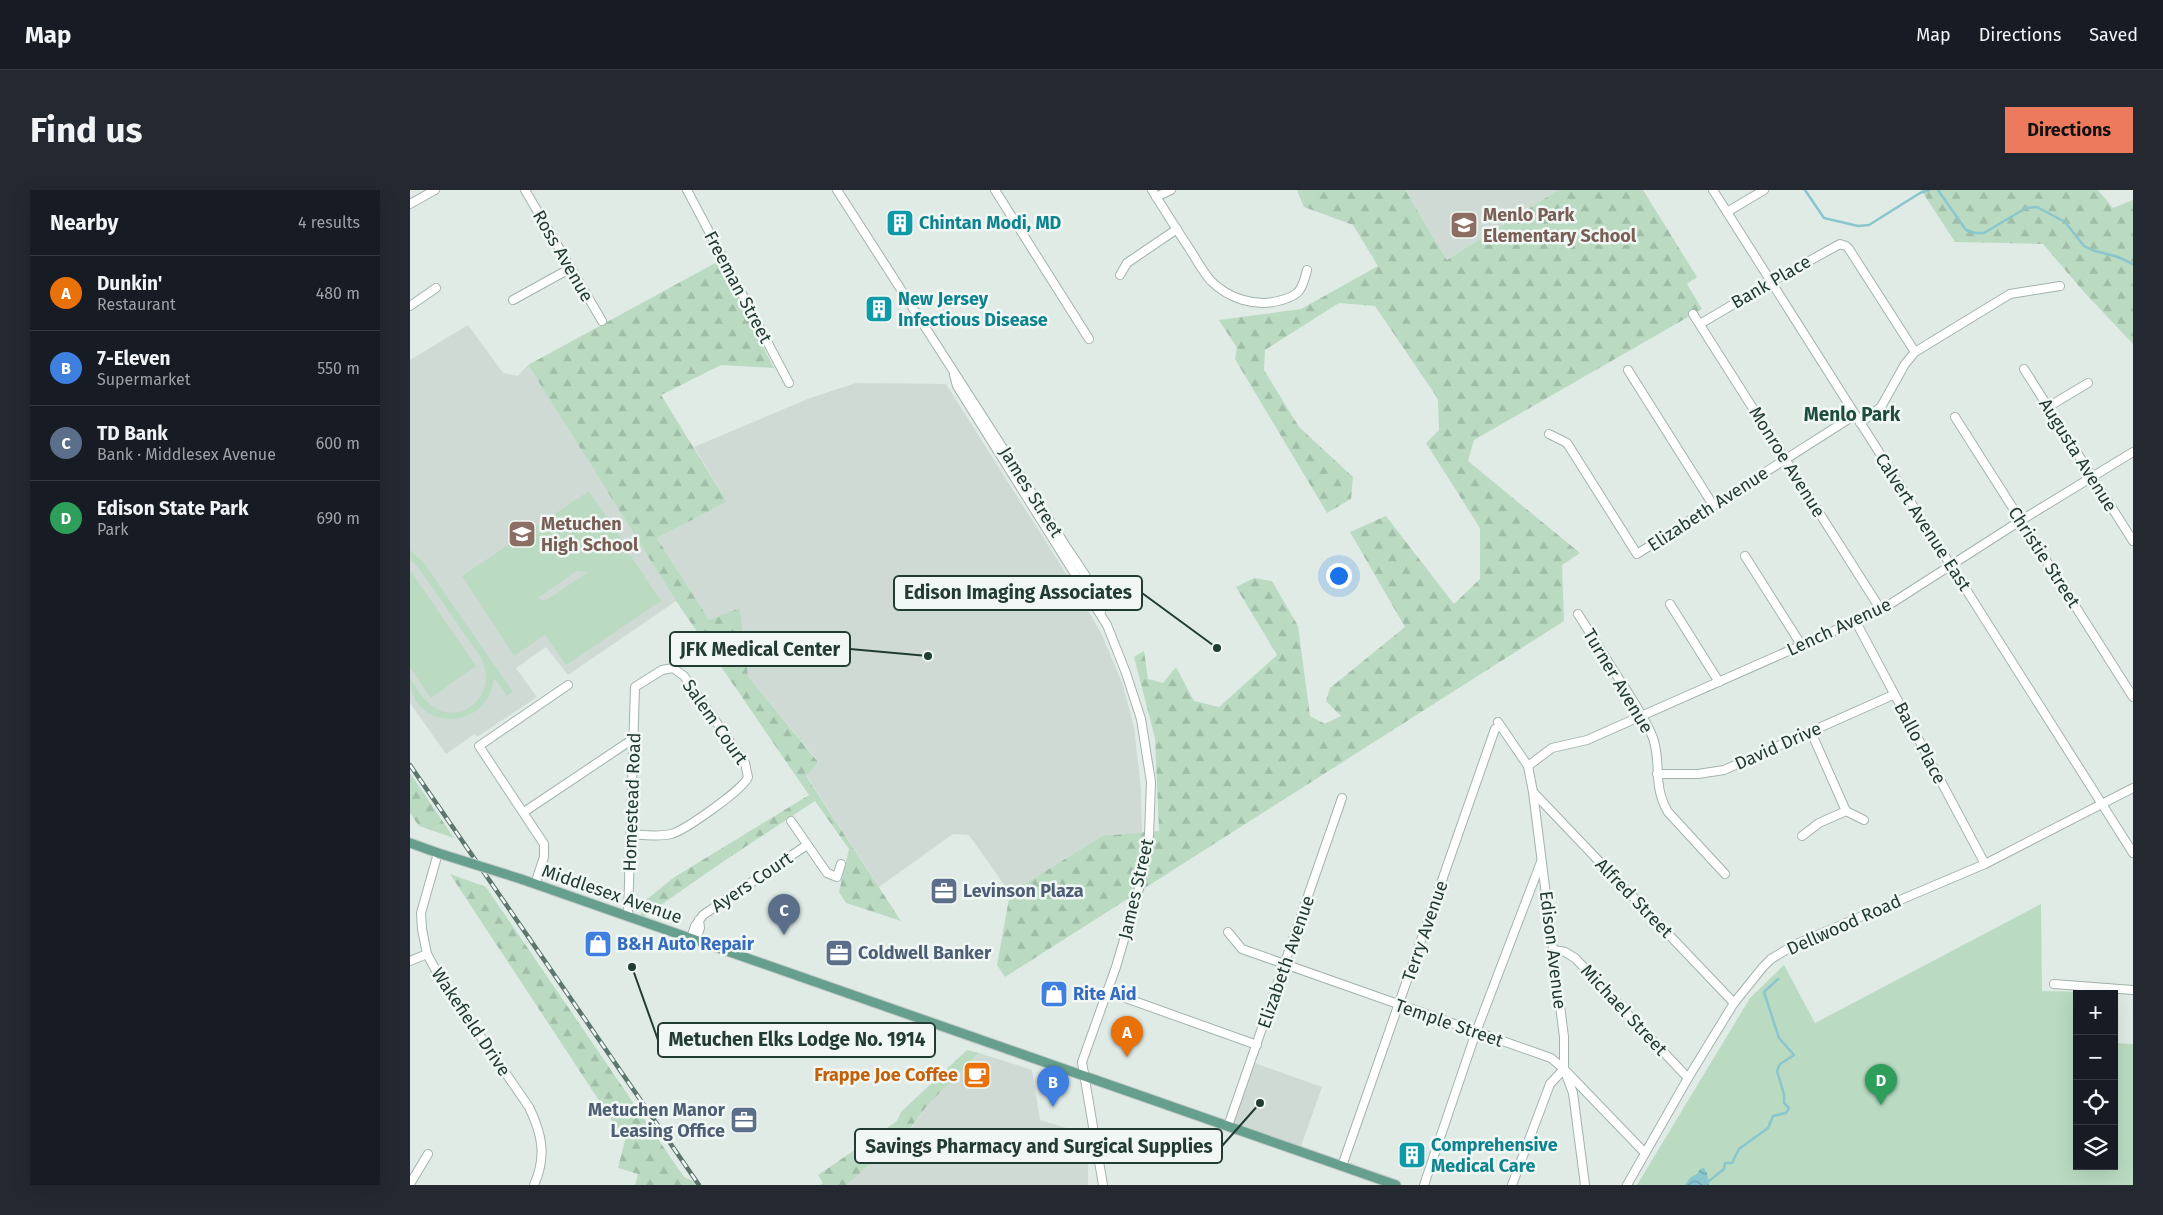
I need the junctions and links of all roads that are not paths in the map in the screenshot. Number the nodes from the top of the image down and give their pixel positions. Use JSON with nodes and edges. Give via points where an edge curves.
{"nodes":[{"id":1,"x":435,"y":190,"type":"edge"},
{"id":2,"x":525,"y":190,"type":"edge"},
{"id":3,"x":687,"y":190,"type":"edge"},
{"id":4,"x":995,"y":190,"type":"edge"},
{"id":5,"x":1171,"y":190,"type":"edge"},
{"id":6,"x":1713,"y":190,"type":"edge"},
{"id":7,"x":1764,"y":190,"type":"edge"},
{"id":8,"x":840,"y":191,"type":"edge"},
{"id":9,"x":1154,"y":193,"type":"edge"},
{"id":10,"x":410,"y":204,"type":"edge"},
{"id":11,"x":1727,"y":212,"type":"junction"},
{"id":12,"x":1177,"y":230,"type":"junction"},
{"id":13,"x":570,"y":268,"type":"junction"},
{"id":14,"x":1307,"y":270,"type":"dead end"},
{"id":15,"x":1120,"y":275,"type":"dead end"},
{"id":16,"x":1770,"y":282,"type":"junction"},
{"id":17,"x":2060,"y":286,"type":"dead end"},
{"id":18,"x":436,"y":288,"type":"dead end"},
{"id":19,"x":513,"y":300,"type":"dead end"},
{"id":20,"x":410,"y":306,"type":"edge"},
{"id":21,"x":1693,"y":314,"type":"dead end"},
{"id":22,"x":602,"y":321,"type":"dead end"},
{"id":23,"x":1700,"y":324,"type":"junction"},
{"id":24,"x":1088,"y":339,"type":"dead end"},
{"id":25,"x":1915,"y":352,"type":"junction"},
{"id":26,"x":2024,"y":368,"type":"dead end"},
{"id":27,"x":1628,"y":370,"type":"dead end"},
{"id":28,"x":789,"y":383,"type":"dead end"},
{"id":29,"x":2088,"y":383,"type":"dead end"},
{"id":30,"x":2048,"y":407,"type":"junction"},
{"id":31,"x":1855,"y":415,"type":"junction"},
{"id":32,"x":1955,"y":417,"type":"dead end"},
{"id":33,"x":1860,"y":423,"type":"junction"},
{"id":34,"x":1549,"y":434,"type":"dead end"},
{"id":35,"x":2133,"y":452,"type":"edge"},
{"id":36,"x":1786,"y":459,"type":"junction"},
{"id":37,"x":2093,"y":478,"type":"junction"},
{"id":38,"x":1713,"y":505,"type":"junction"},
{"id":39,"x":2020,"y":521,"type":"junction"},
{"id":40,"x":2133,"y":540,"type":"edge"},
{"id":41,"x":1745,"y":556,"type":"dead end"},
{"id":42,"x":1951,"y":566,"type":"junction"},
{"id":43,"x":1670,"y":604,"type":"dead end"},
{"id":44,"x":1881,"y":610,"type":"junction"},
{"id":45,"x":1578,"y":614,"type":"dead end"},
{"id":46,"x":1856,"y":622,"type":"junction"},
{"id":47,"x":1802,"y":646,"type":"junction"},
{"id":48,"x":1719,"y":682,"type":"junction"},
{"id":49,"x":568,"y":685,"type":"dead end"},
{"id":50,"x":636,"y":687,"type":"joint"},
{"id":51,"x":1894,"y":694,"type":"junction"},
{"id":52,"x":2133,"y":697,"type":"edge"},
{"id":53,"x":1642,"y":716,"type":"junction"},
{"id":54,"x":1499,"y":724,"type":"joint"},
{"id":55,"x":1811,"y":732,"type":"junction"},
{"id":56,"x":633,"y":739,"type":"junction"},
{"id":57,"x":1528,"y":766,"type":"junction"},
{"id":58,"x":1657,"y":774,"type":"junction"},
{"id":59,"x":2133,"y":788,"type":"edge"},
{"id":60,"x":1533,"y":792,"type":"junction"},
{"id":61,"x":1342,"y":798,"type":"dead end"},
{"id":62,"x":2102,"y":805,"type":"junction"},
{"id":63,"x":1846,"y":811,"type":"junction"},
{"id":64,"x":524,"y":812,"type":"junction"},
{"id":65,"x":1864,"y":820,"type":"dead end"},
{"id":66,"x":791,"y":821,"type":"dead end"},
{"id":67,"x":632,"y":834,"type":"junction"},
{"id":68,"x":1802,"y":836,"type":"dead end"},
{"id":69,"x":410,"y":843,"type":"edge"},
{"id":70,"x":807,"y":845,"type":"junction"},
{"id":71,"x":438,"y":853,"type":"junction"},
{"id":72,"x":2133,"y":853,"type":"edge"},
{"id":73,"x":1541,"y":861,"type":"junction"},
{"id":74,"x":841,"y":864,"type":"dead end"},
{"id":75,"x":1985,"y":864,"type":"junction"},
{"id":76,"x":1725,"y":874,"type":"dead end"},
{"id":77,"x":535,"y":884,"type":"junction"},
{"id":78,"x":628,"y":916,"type":"junction"},
{"id":79,"x":1228,"y":932,"type":"dead end"},
{"id":80,"x":694,"y":939,"type":"junction"},
{"id":81,"x":1554,"y":950,"type":"junction"},
{"id":82,"x":428,"y":954,"type":"junction"},
{"id":83,"x":410,"y":961,"type":"edge"},
{"id":84,"x":1285,"y":965,"type":"junction"},
{"id":85,"x":2054,"y":984,"type":"dead end"},
{"id":86,"x":2133,"y":990,"type":"edge"},
{"id":87,"x":1106,"y":991,"type":"junction"},
{"id":88,"x":1734,"y":1004,"type":"junction"},
{"id":89,"x":1398,"y":1005,"type":"junction"},
{"id":90,"x":1476,"y":1032,"type":"junction"},
{"id":91,"x":1257,"y":1045,"type":"junction"},
{"id":92,"x":1564,"y":1069,"type":"junction"},
{"id":93,"x":1083,"y":1076,"type":"junction"},
{"id":94,"x":1688,"y":1078,"type":"junction"},
{"id":95,"x":1228,"y":1126,"type":"junction"},
{"id":96,"x":1645,"y":1153,"type":"junction"},
{"id":97,"x":428,"y":1154,"type":"dead end"},
{"id":98,"x":1342,"y":1166,"type":"junction"},
{"id":99,"x":410,"y":1184,"type":"edge"},
{"id":100,"x":534,"y":1185,"type":"edge"},
{"id":101,"x":1103,"y":1185,"type":"edge"},
{"id":102,"x":1396,"y":1185,"type":"edge"},
{"id":103,"x":1424,"y":1185,"type":"edge"},
{"id":104,"x":1512,"y":1185,"type":"edge"},
{"id":105,"x":1585,"y":1185,"type":"edge"},
{"id":106,"x":1627,"y":1185,"type":"edge"}],
"edges":[{"from":1,"to":10,"type":"street"},
{"from":2,"to":13,"type":"street","name":"Ross Avenue"},
{"from":3,"to":28,"type":"street","name":"Freeman Street"},
{"from":4,"to":24,"type":"street"},
{"from":5,"to":9,"type":"street"},
{"from":6,"to":11,"type":"street","name":"Calvert Avenue East"},
{"from":7,"to":11,"type":"street"},
{"from":8,"to":87,"type":"street","name":"James Street","via":[[1095,593],[1141,719],[1151,782],[1149,835],[1127,933]]},
{"from":9,"to":12,"type":"street"},
{"from":11,"to":16,"type":"street","name":"Calvert Avenue East"},
{"from":12,"to":14,"type":"street","via":[[1210,280],[1240,299],[1262,303],[1290,298],[1299,293]]},
{"from":12,"to":15,"type":"street","via":[[1127,263]]},
{"from":13,"to":19,"type":"street"},
{"from":13,"to":22,"type":"street","name":"Ross Avenue"},
{"from":16,"to":23,"type":"street","name":"Bank Place"},
{"from":16,"to":25,"type":"street","name":"Bank Place","via":[[1836,244],[1843,244]]},
{"from":16,"to":31,"type":"street","name":"Calvert Avenue East"},
{"from":17,"to":25,"type":"street","via":[[2010,294]]},
{"from":18,"to":20,"type":"street"},
{"from":21,"to":23,"type":"street","name":"Monroe Avenue"},
{"from":23,"to":36,"type":"street","name":"Monroe Avenue"},
{"from":25,"to":33,"type":"street","via":[[1881,407]]},
{"from":26,"to":30,"type":"street","name":"Augusta Avenue"},
{"from":27,"to":38,"type":"street"},
{"from":29,"to":30,"type":"street"},
{"from":30,"to":37,"type":"street","name":"Augusta Avenue"},
{"from":31,"to":33,"type":"street","name":"Calvert Avenue East"},
{"from":31,"to":36,"type":"street","name":"Elizabeth Avenue"},
{"from":32,"to":39,"type":"street","name":"Christie Street"},
{"from":33,"to":42,"type":"street","name":"Calvert Avenue East"},
{"from":34,"to":38,"type":"street","name":"Elizabeth Avenue","via":[[1567,443],[1638,554]]},
{"from":35,"to":37,"type":"street","name":"Lench Avenue"},
{"from":36,"to":38,"type":"street","name":"Elizabeth Avenue"},
{"from":36,"to":44,"type":"street","name":"Monroe Avenue"},
{"from":37,"to":39,"type":"street","name":"Lench Avenue"},
{"from":37,"to":40,"type":"street","name":"Augusta Avenue"},
{"from":39,"to":42,"type":"street","name":"Lench Avenue"},
{"from":39,"to":52,"type":"street","name":"Christie Street"},
{"from":41,"to":47,"type":"street"},
{"from":42,"to":44,"type":"street","name":"Lench Avenue"},
{"from":42,"to":62,"type":"street","name":"Calvert Avenue East"},
{"from":43,"to":48,"type":"street"},
{"from":44,"to":46,"type":"street","name":"Lench Avenue"},
{"from":45,"to":53,"type":"street","name":"Turner Avenue"},
{"from":46,"to":47,"type":"street","name":"Lench Avenue"},
{"from":46,"to":51,"type":"street","name":"Ballo Place"},
{"from":47,"to":48,"type":"street","name":"Lench Avenue"},
{"from":48,"to":53,"type":"street","name":"Lench Avenue"},
{"from":49,"to":64,"type":"street","via":[[479,746]]},
{"from":50,"to":56,"type":"street","name":"Homestead Road"},
{"from":50,"to":67,"type":"street","name":"Salem Court","via":[[662,670],[679,671],[746,764],[748,777],[740,789],[677,832]]},
{"from":51,"to":55,"type":"street","name":"David Drive"},
{"from":51,"to":75,"type":"street","name":"Ballo Place"},
{"from":53,"to":57,"type":"street","name":"Lench Avenue","via":[[1587,740],[1552,748]]},
{"from":53,"to":58,"type":"street","name":"Turner Avenue","via":[[1656,746]]},
{"from":54,"to":57,"type":"street","name":"Edison Avenue"},
{"from":54,"to":89,"type":"street","name":"Terry Avenue"},
{"from":55,"to":58,"type":"street","name":"David Drive","via":[[1724,770]]},
{"from":55,"to":63,"type":"street"},
{"from":56,"to":64,"type":"street"},
{"from":56,"to":67,"type":"street","name":"Homestead Road"},
{"from":57,"to":60,"type":"street","name":"Edison Avenue"},
{"from":58,"to":76,"type":"street","name":"Turner Avenue","via":[[1660,795],[1668,812]]},
{"from":59,"to":62,"type":"street","name":"Dellwood Road"},
{"from":60,"to":73,"type":"street","name":"Edison Avenue"},
{"from":60,"to":88,"type":"street","name":"Alfred Street"},
{"from":61,"to":84,"type":"street","name":"Elizabeth Avenue"},
{"from":62,"to":72,"type":"street","name":"Calvert Avenue East"},
{"from":62,"to":75,"type":"street","name":"Dellwood Road"},
{"from":63,"to":65,"type":"street"},
{"from":63,"to":68,"type":"street","via":[[1819,823]]},
{"from":64,"to":77,"type":"street","via":[[541,837],[545,850]]},
{"from":66,"to":70,"type":"street","name":"Ayers Court"},
{"from":67,"to":78,"type":"street","name":"Homestead Road"},
{"from":69,"to":71,"type":"main road","name":"Middlesex Avenue"},
{"from":70,"to":74,"type":"street","name":"Ayers Court","via":[[827,873],[837,877]]},
{"from":70,"to":80,"type":"street","name":"Ayers Court","via":[[703,915],[695,926]]},
{"from":71,"to":77,"type":"main road","name":"Middlesex Avenue","bridge":true},
{"from":71,"to":82,"type":"street","name":"Wakefield Drive","via":[[422,914]]},
{"from":73,"to":81,"type":"street","name":"Edison Avenue"},
{"from":73,"to":90,"type":"street"},
{"from":75,"to":88,"type":"street","name":"Dellwood Road","via":[[1782,952],[1763,967]]},
{"from":77,"to":78,"type":"main road","name":"Middlesex Avenue"},
{"from":78,"to":80,"type":"main road","name":"Middlesex Avenue"},
{"from":79,"to":84,"type":"street","name":"Temple Street","via":[[1242,950]]},
{"from":80,"to":93,"type":"main road","name":"Middlesex Avenue"},
{"from":81,"to":92,"type":"street","name":"Edison Avenue","via":[[1564,1037]]},
{"from":81,"to":94,"type":"street","name":"Michael Street","via":[[1575,958]]},
{"from":82,"to":83,"type":"street"},
{"from":82,"to":100,"type":"street","name":"Wakefield Drive","via":[[440,978],[538,1125],[543,1150]]},
{"from":84,"to":89,"type":"street","name":"Temple Street"},
{"from":84,"to":91,"type":"street","name":"Elizabeth Avenue"},
{"from":85,"to":86,"type":"street"},
{"from":87,"to":91,"type":"street"},
{"from":87,"to":93,"type":"street","name":"James Street","via":[[1082,1062]]},
{"from":88,"to":94,"type":"street","name":"Dellwood Road"},
{"from":89,"to":90,"type":"street","name":"Temple Street"},
{"from":89,"to":98,"type":"street","name":"Terry Avenue"},
{"from":90,"to":92,"type":"street","name":"Temple Street","via":[[1550,1058]]},
{"from":90,"to":103,"type":"street"},
{"from":91,"to":95,"type":"street","name":"Elizabeth Avenue"},
{"from":92,"to":96,"type":"street","name":"Temple Street"},
{"from":92,"to":104,"type":"street","via":[[1550,1084]]},
{"from":92,"to":105,"type":"street","name":"Edison Avenue","via":[[1573,1093]]},
{"from":93,"to":95,"type":"main road","name":"Middlesex Avenue"},
{"from":93,"to":101,"type":"street","name":"James Street"},
{"from":94,"to":96,"type":"street","name":"Dellwood Road"},
{"from":95,"to":98,"type":"main road","name":"Middlesex Avenue"},
{"from":96,"to":106,"type":"street","name":"Dellwood Road"},
{"from":97,"to":99,"type":"street"},
{"from":98,"to":102,"type":"main road","name":"Middlesex Avenue"}]}
